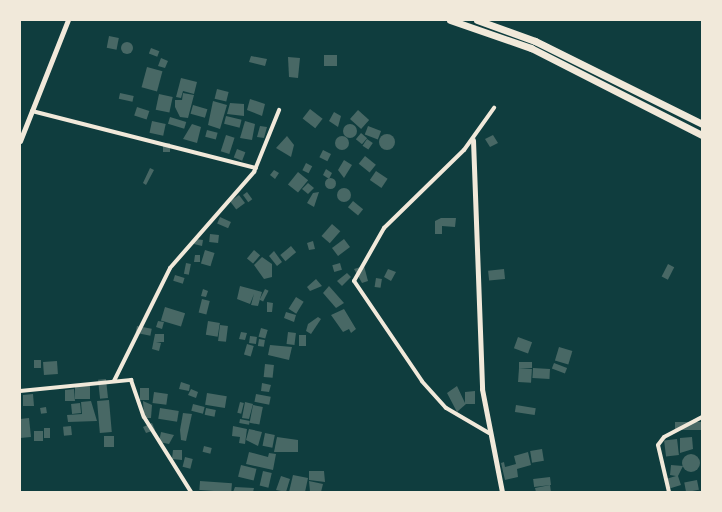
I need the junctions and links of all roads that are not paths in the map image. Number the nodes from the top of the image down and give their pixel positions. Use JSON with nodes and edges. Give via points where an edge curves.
{"nodes":[{"id":1,"x":68,"y":20,"type":"edge"},
{"id":2,"x":450,"y":20,"type":"edge"},
{"id":3,"x":477,"y":20,"type":"edge"},
{"id":4,"x":494,"y":108,"type":"dead end"},
{"id":5,"x":279,"y":110,"type":"dead end"},
{"id":6,"x":31,"y":111,"type":"junction"},
{"id":7,"x":702,"y":124,"type":"edge"},
{"id":8,"x":702,"y":135,"type":"edge"},
{"id":9,"x":473,"y":140,"type":"junction"},
{"id":10,"x":20,"y":141,"type":"edge"},
{"id":11,"x":256,"y":168,"type":"junction"},
{"id":12,"x":114,"y":381,"type":"junction"},
{"id":13,"x":20,"y":391,"type":"edge"},
{"id":14,"x":702,"y":417,"type":"edge"},
{"id":15,"x":489,"y":433,"type":"junction"},
{"id":16,"x":191,"y":492,"type":"edge"},
{"id":17,"x":502,"y":492,"type":"edge"},
{"id":18,"x":669,"y":492,"type":"edge"}],
"edges":[{"from":1,"to":6,"type":"street"},
{"from":2,"to":8,"type":"highway","via":[[531,48]]},
{"from":3,"to":7,"type":"highway","via":[[536,41]]},
{"from":4,"to":9,"type":"street"},
{"from":5,"to":11,"type":"street"},
{"from":6,"to":10,"type":"street"},
{"from":6,"to":11,"type":"street"},
{"from":9,"to":15,"type":"street","via":[[482,389]]},
{"from":9,"to":15,"type":"street","via":[[384,228],[354,281],[422,381],[446,408]]},
{"from":11,"to":12,"type":"street","via":[[170,268]]},
{"from":12,"to":13,"type":"street"},
{"from":12,"to":16,"type":"street","via":[[131,380],[144,417]]},
{"from":14,"to":18,"type":"street","via":[[664,437],[658,445]]},
{"from":15,"to":17,"type":"street"}]}
